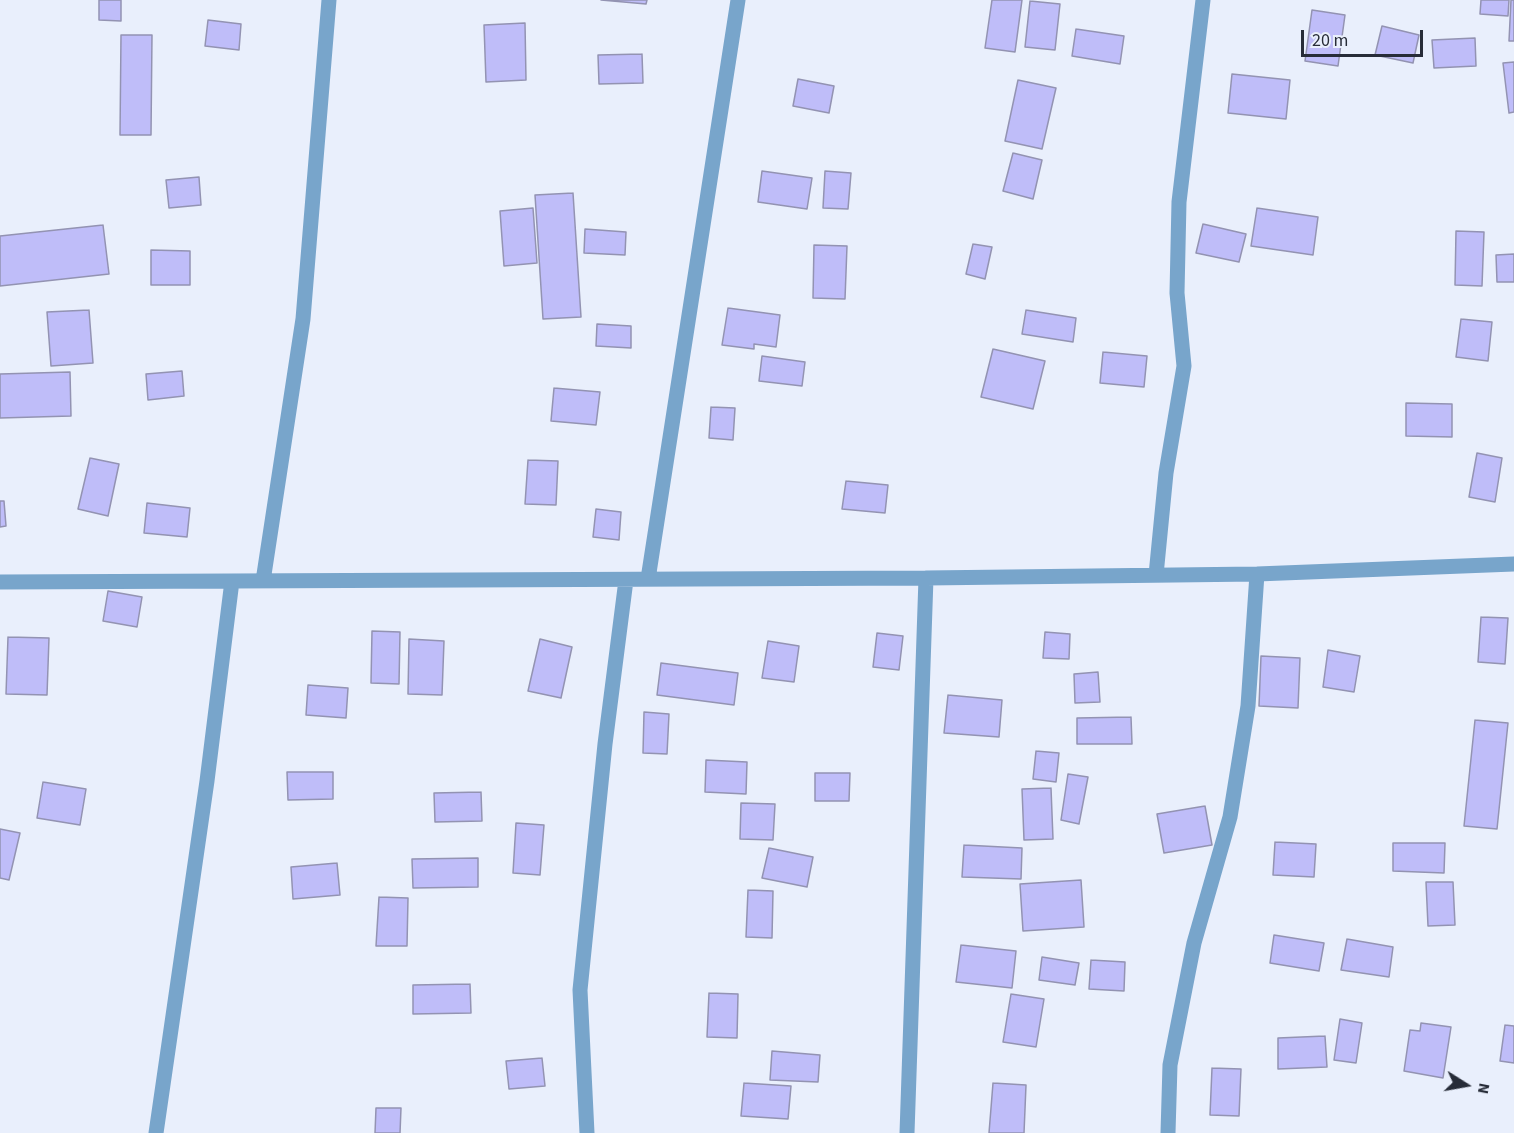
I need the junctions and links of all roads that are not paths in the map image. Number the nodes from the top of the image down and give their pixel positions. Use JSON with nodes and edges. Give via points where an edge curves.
{"nodes":[{"id":1,"x":329,"y":0,"type":"edge"},
{"id":2,"x":738,"y":0,"type":"edge"},
{"id":3,"x":1203,"y":0,"type":"edge"},
{"id":4,"x":1514,"y":564,"type":"edge"},
{"id":5,"x":1257,"y":574,"type":"junction"},
{"id":6,"x":1156,"y":575,"type":"junction"},
{"id":7,"x":926,"y":578,"type":"junction"},
{"id":8,"x":648,"y":579,"type":"junction"},
{"id":9,"x":626,"y":580,"type":"junction"},
{"id":10,"x":232,"y":581,"type":"junction"},
{"id":11,"x":262,"y":581,"type":"junction"},
{"id":12,"x":0,"y":582,"type":"edge"},
{"id":13,"x":156,"y":1133,"type":"edge"},
{"id":14,"x":587,"y":1133,"type":"edge"},
{"id":15,"x":907,"y":1133,"type":"edge"},
{"id":16,"x":1168,"y":1133,"type":"edge"}],
"edges":[{"from":1,"to":11,"type":"street","via":[[303,319]]},
{"from":2,"to":8,"type":"street"},
{"from":3,"to":6,"type":"street","via":[[1179,202],[1178,294],[1184,366],[1166,473]]},
{"from":4,"to":5,"type":"street"},
{"from":5,"to":6,"type":"street"},
{"from":5,"to":16,"type":"street","via":[[1248,706],[1230,817],[1194,943],[1170,1065]]},
{"from":6,"to":7,"type":"street"},
{"from":7,"to":8,"type":"street"},
{"from":7,"to":15,"type":"street"},
{"from":8,"to":9,"type":"street"},
{"from":9,"to":11,"type":"street"},
{"from":9,"to":14,"type":"street","via":[[580,990]]},
{"from":10,"to":11,"type":"street"},
{"from":10,"to":12,"type":"street"},
{"from":10,"to":13,"type":"street"}]}
